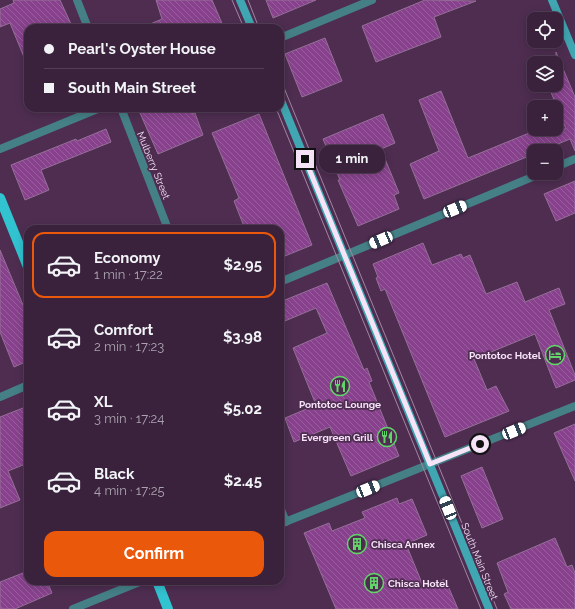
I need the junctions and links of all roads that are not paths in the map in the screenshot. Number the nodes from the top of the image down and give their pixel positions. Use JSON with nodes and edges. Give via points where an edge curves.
{"nodes":[{"id":1,"x":77,"y":0,"type":"edge"},
{"id":2,"x":240,"y":0,"type":"edge"},
{"id":3,"x":372,"y":0,"type":"edge"},
{"id":4,"x":552,"y":0,"type":"edge"},
{"id":5,"x":86,"y":24,"type":"edge"},
{"id":6,"x":250,"y":24,"type":"edge"},
{"id":7,"x":284,"y":36,"type":"edge"},
{"id":8,"x":575,"y":55,"type":"edge"},
{"id":9,"x":284,"y":108,"type":"edge"},
{"id":10,"x":90,"y":112,"type":"edge"},
{"id":11,"x":123,"y":112,"type":"edge"},
{"id":12,"x":0,"y":149,"type":"edge"},
{"id":13,"x":575,"y":159,"type":"edge"},
{"id":14,"x":563,"y":164,"type":"edge"},
{"id":15,"x":527,"y":179,"type":"edge"},
{"id":16,"x":0,"y":198,"type":"edge"},
{"id":17,"x":166,"y":225,"type":"edge"},
{"id":18,"x":344,"y":255,"type":"junction"},
{"id":19,"x":24,"y":257,"type":"edge"},
{"id":20,"x":284,"y":280,"type":"edge"},
{"id":21,"x":24,"y":388,"type":"edge"},
{"id":22,"x":0,"y":397,"type":"edge"},
{"id":23,"x":575,"y":406,"type":"edge"},
{"id":24,"x":430,"y":464,"type":"junction"},
{"id":25,"x":284,"y":523,"type":"edge"},
{"id":26,"x":132,"y":585,"type":"edge"},
{"id":27,"x":158,"y":585,"type":"edge"},
{"id":28,"x":73,"y":609,"type":"edge"},
{"id":29,"x":168,"y":609,"type":"edge"},
{"id":30,"x":489,"y":609,"type":"edge"}],
"edges":[{"from":1,"to":5,"type":"street"},
{"from":2,"to":6,"type":"main road"},
{"from":3,"to":7,"type":"street"},
{"from":4,"to":8,"type":"main road"},
{"from":9,"to":18,"type":"main road","name":"South Main Street"},
{"from":10,"to":12,"type":"street"},
{"from":11,"to":17,"type":"street","name":"Mulberry Street"},
{"from":13,"to":14,"type":"street"},
{"from":15,"to":18,"type":"street"},
{"from":16,"to":19,"type":"main road"},
{"from":18,"to":20,"type":"street"},
{"from":18,"to":24,"type":"main road","name":"South Main Street"},
{"from":21,"to":22,"type":"street"},
{"from":23,"to":24,"type":"street"},
{"from":24,"to":25,"type":"street"},
{"from":24,"to":30,"type":"main road","name":"South Main Street"},
{"from":26,"to":28,"type":"street"},
{"from":27,"to":29,"type":"main road"}]}
